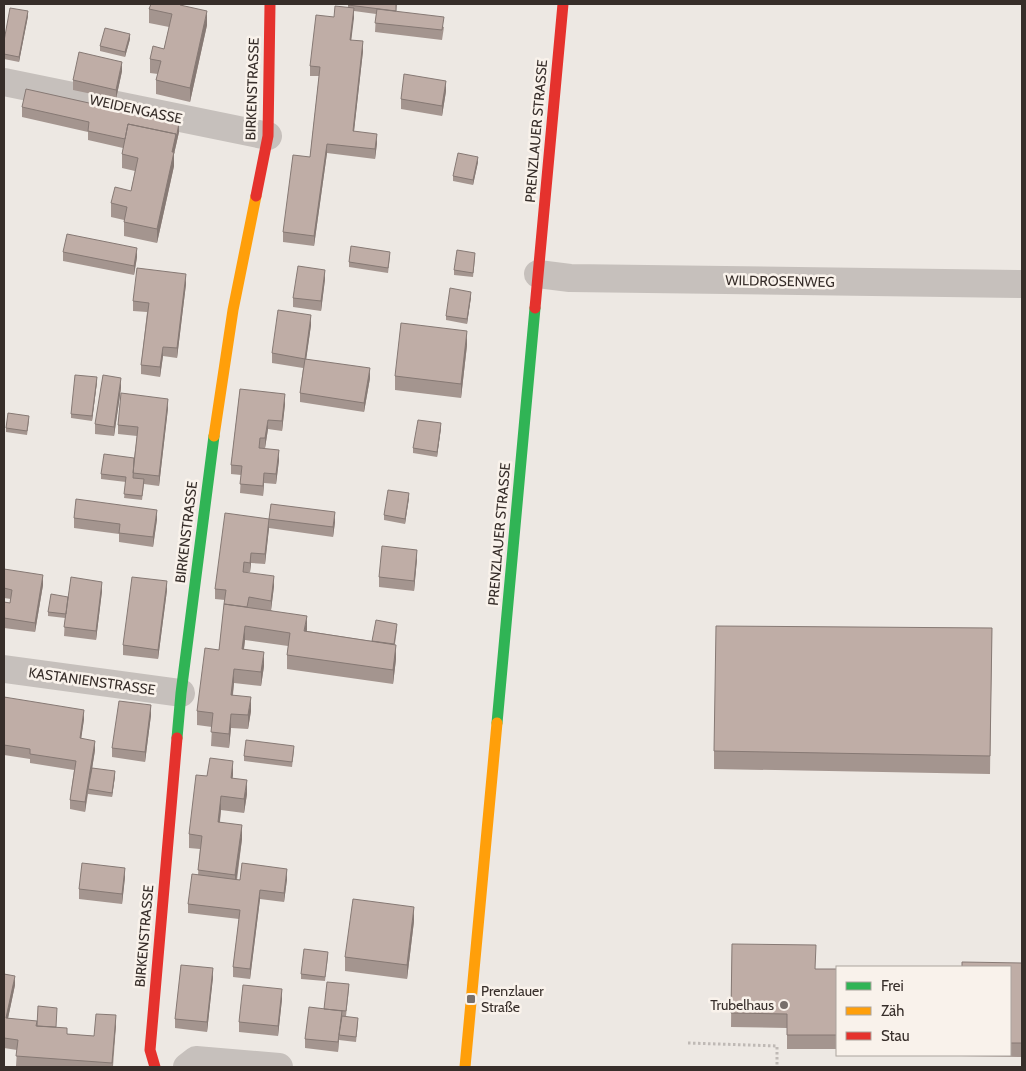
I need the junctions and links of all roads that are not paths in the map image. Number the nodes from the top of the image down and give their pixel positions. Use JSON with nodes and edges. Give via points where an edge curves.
{"nodes":[{"id":1,"x":270,"y":4,"type":"edge"},
{"id":2,"x":563,"y":4,"type":"edge"},
{"id":3,"x":4,"y":82,"type":"edge"},
{"id":4,"x":268,"y":136,"type":"junction"},
{"id":5,"x":538,"y":274,"type":"junction"},
{"id":6,"x":1022,"y":284,"type":"edge"},
{"id":7,"x":4,"y":669,"type":"edge"},
{"id":8,"x":181,"y":693,"type":"junction"},
{"id":9,"x":155,"y":1067,"type":"edge"},
{"id":10,"x":187,"y":1067,"type":"edge"},
{"id":11,"x":279,"y":1067,"type":"edge"},
{"id":12,"x":465,"y":1067,"type":"edge"}],
"edges":[{"from":1,"to":4,"type":"street","name":"BIRKENSTRASSE"},
{"from":2,"to":5,"type":"street","name":"PRENZLAUER STRASSE"},
{"from":3,"to":4,"type":"street","name":"WEIDENGASSE"},
{"from":4,"to":8,"type":"street","name":"BIRKENSTRASSE","via":[[233,310],[206,490]]},
{"from":5,"to":6,"type":"street","name":"WILDROSENWEG","via":[[570,278]]},
{"from":5,"to":12,"type":"street","name":"PRENZLAUER STRASSE"},
{"from":7,"to":8,"type":"street","name":"KASTANIENSTRASSE"},
{"from":8,"to":9,"type":"street","name":"BIRKENSTRASSE","via":[[150,1050]]},
{"from":10,"to":11,"type":"street","via":[[196,1060]]}]}
